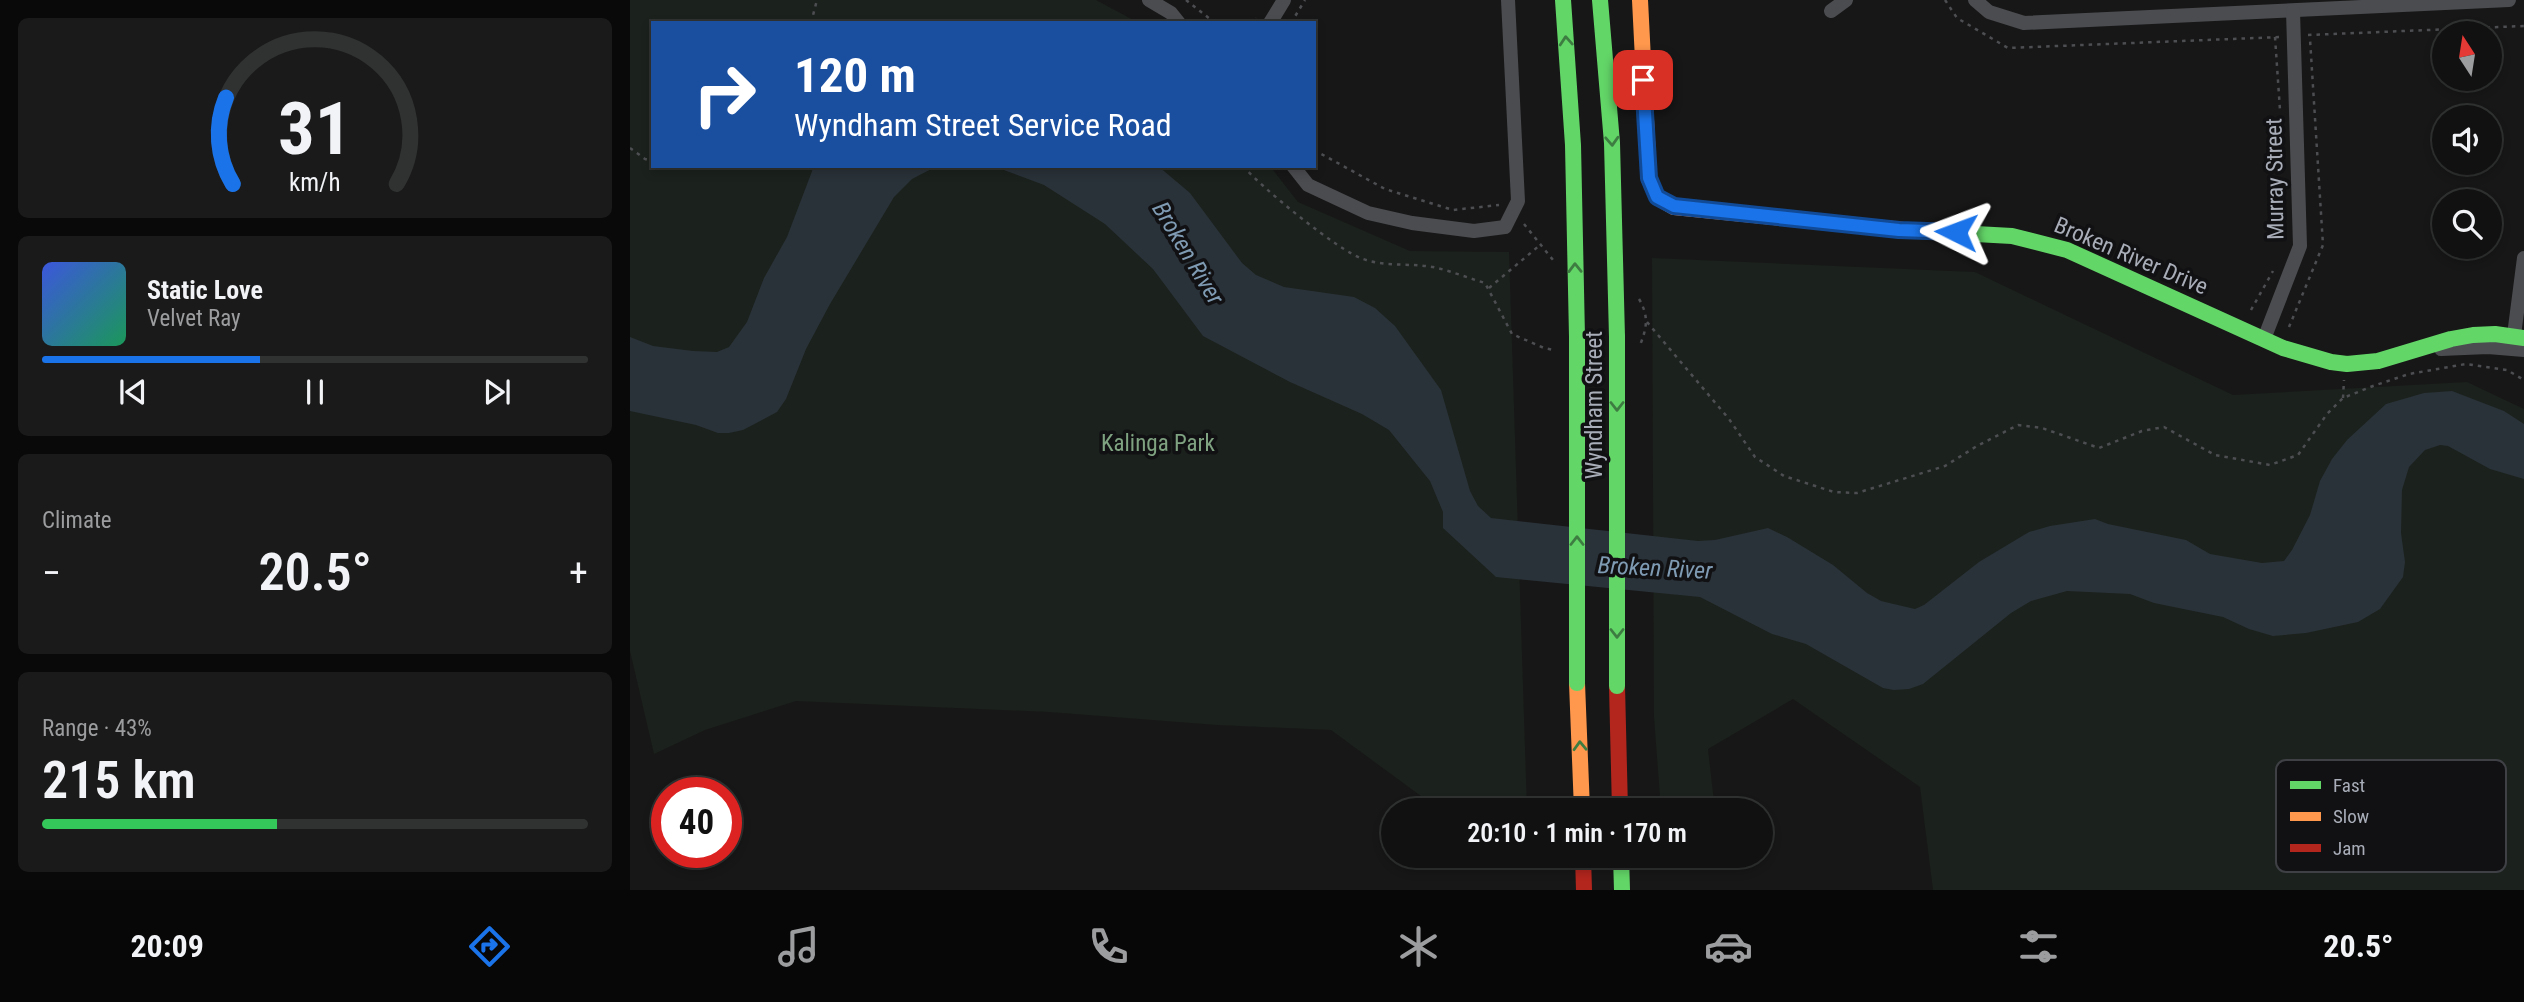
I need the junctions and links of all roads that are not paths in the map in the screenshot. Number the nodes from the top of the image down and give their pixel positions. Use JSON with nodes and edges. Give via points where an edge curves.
{"nodes":[{"id":1,"x":1149,"y":0,"type":"edge"},
{"id":2,"x":1284,"y":0,"type":"edge"},
{"id":3,"x":1508,"y":0,"type":"edge"},
{"id":4,"x":1563,"y":0,"type":"edge"},
{"id":5,"x":1601,"y":0,"type":"edge"},
{"id":6,"x":1640,"y":0,"type":"edge"},
{"id":7,"x":1846,"y":0,"type":"edge"},
{"id":8,"x":1975,"y":0,"type":"edge"},
{"id":9,"x":2509,"y":0,"type":"edge"},
{"id":10,"x":1831,"y":11,"type":"dead end"},
{"id":11,"x":2293,"y":11,"type":"junction"},
{"id":12,"x":1177,"y":21,"type":"edge"},
{"id":13,"x":1271,"y":21,"type":"edge"},
{"id":14,"x":1294,"y":168,"type":"edge"},
{"id":15,"x":2524,"y":258,"type":"edge"},
{"id":16,"x":2264,"y":339,"type":"junction"},
{"id":17,"x":2518,"y":343,"type":"edge"},
{"id":18,"x":1582,"y":798,"type":"edge"},
{"id":19,"x":1620,"y":798,"type":"edge"},
{"id":20,"x":1583,"y":868,"type":"edge"},
{"id":21,"x":1621,"y":868,"type":"edge"},
{"id":22,"x":1584,"y":890,"type":"edge"},
{"id":23,"x":1622,"y":890,"type":"edge"}],
"edges":[{"from":1,"to":12,"type":"street"},
{"from":2,"to":13,"type":"street"},
{"from":3,"to":14,"type":"street","via":[[1518,201],[1511,207],[1505,227],[1474,232],[1368,214],[1307,185]]},
{"from":18,"to":4,"type":"main road","name":"Wyndham Street","one_way":true,"bridge":true,"via":[[1573,145]]},
{"from":5,"to":19,"type":"main road","name":"Wyndham Street","one_way":true,"bridge":true,"via":[[1612,143],[1617,337]]},
{"from":6,"to":16,"type":"main road","name":"Broken River Drive","via":[[1647,161],[1652,189],[1665,203],[2040,242],[2093,261]]},
{"from":7,"to":10,"type":"street"},
{"from":8,"to":11,"type":"street","via":[[1989,12],[2024,23]]},
{"from":9,"to":11,"type":"street"},
{"from":11,"to":16,"type":"street","name":"Murray Street","via":[[2300,246]]},
{"from":15,"to":17,"type":"street"},
{"from":16,"to":17,"type":"main road","name":"Broken River Drive","via":[[2300,354],[2344,364],[2383,361],[2464,336]]},
{"from":20,"to":22,"type":"main road"},
{"from":21,"to":23,"type":"main road"}]}
